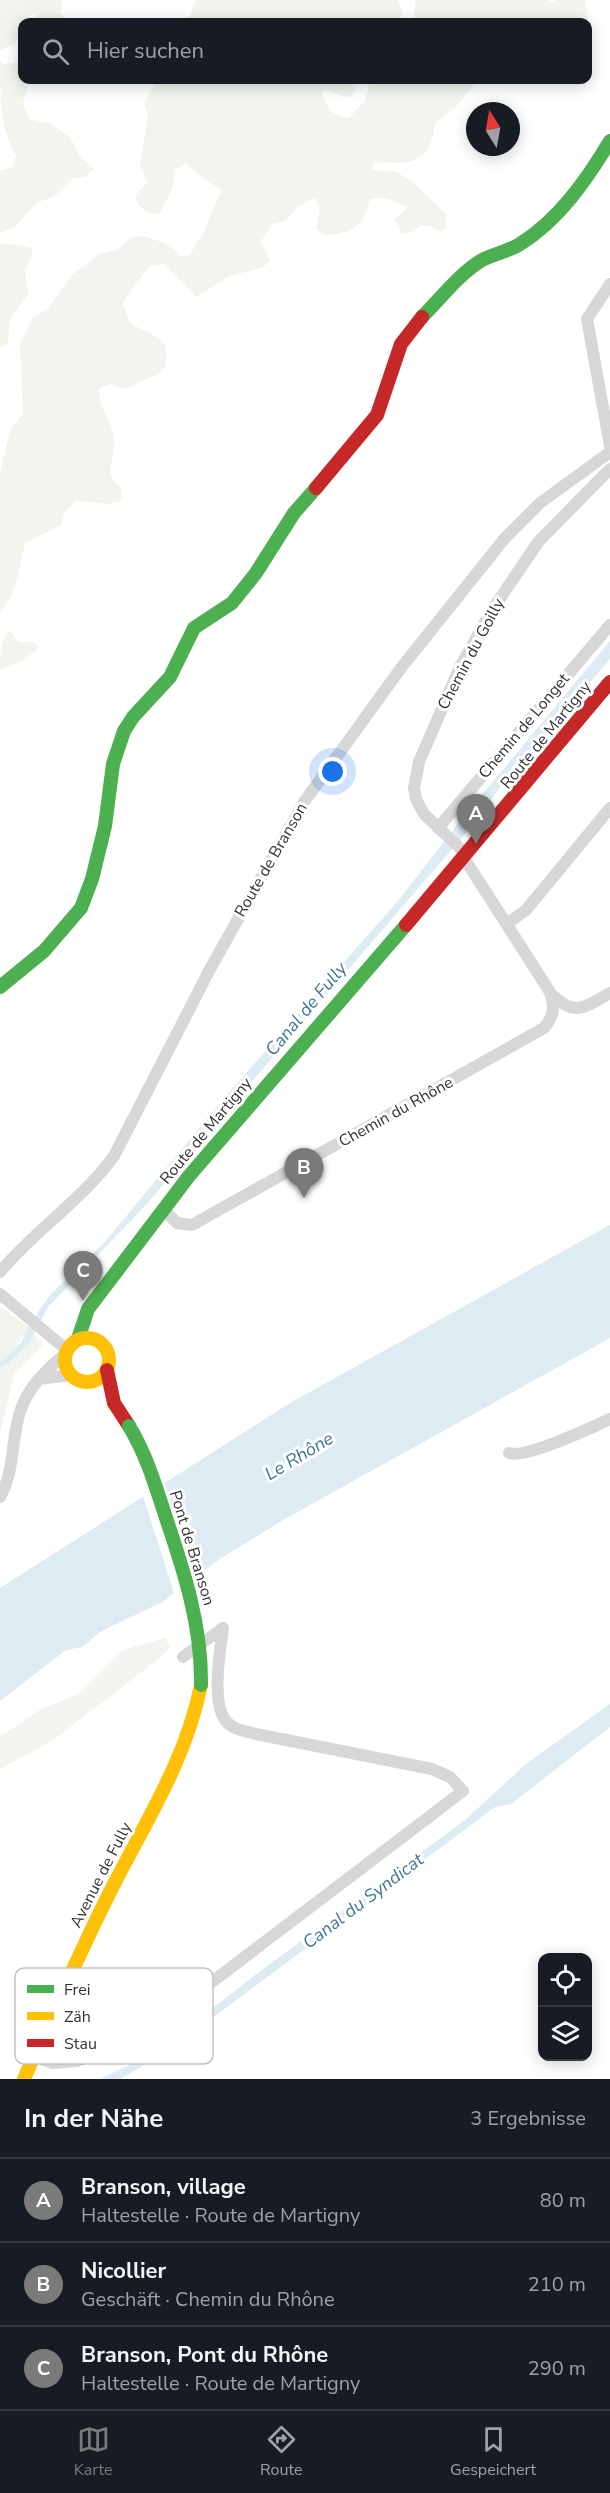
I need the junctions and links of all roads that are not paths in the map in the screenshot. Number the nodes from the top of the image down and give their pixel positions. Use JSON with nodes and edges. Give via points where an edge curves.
{"nodes":[{"id":1,"x":610,"y":141,"type":"edge"},
{"id":2,"x":610,"y":284,"type":"edge"},
{"id":3,"x":610,"y":446,"type":"edge"},
{"id":4,"x":610,"y":452,"type":"edge"},
{"id":5,"x":610,"y":469,"type":"edge"},
{"id":6,"x":610,"y":625,"type":"edge"},
{"id":7,"x":610,"y":682,"type":"edge"},
{"id":8,"x":610,"y":808,"type":"edge"},
{"id":9,"x":440,"y":830,"type":"junction"},
{"id":10,"x":463,"y":854,"type":"junction"},
{"id":11,"x":507,"y":924,"type":"junction"},
{"id":12,"x":0,"y":987,"type":"edge"},
{"id":13,"x":550,"y":992,"type":"junction"},
{"id":14,"x":610,"y":993,"type":"edge"},
{"id":15,"x":163,"y":1209,"type":"junction"},
{"id":16,"x":0,"y":1272,"type":"edge"},
{"id":17,"x":0,"y":1294,"type":"edge"},
{"id":18,"x":92,"y":1305,"type":"junction"},
{"id":19,"x":78,"y":1339,"type":"junction"},
{"id":20,"x":102,"y":1343,"type":"junction"},
{"id":21,"x":66,"y":1352,"type":"junction"},
{"id":22,"x":107,"y":1371,"type":"junction"},
{"id":23,"x":70,"y":1375,"type":"junction"},
{"id":24,"x":39,"y":1379,"type":"junction"},
{"id":25,"x":87,"y":1382,"type":"junction"},
{"id":26,"x":114,"y":1403,"type":"junction"},
{"id":27,"x":610,"y":1419,"type":"edge"},
{"id":28,"x":509,"y":1453,"type":"dead end"},
{"id":29,"x":0,"y":1497,"type":"edge"},
{"id":30,"x":183,"y":1657,"type":"dead end"},
{"id":31,"x":201,"y":1685,"type":"joint"},
{"id":32,"x":74,"y":1968,"type":"edge"},
{"id":33,"x":213,"y":1981,"type":"edge"},
{"id":34,"x":31,"y":2064,"type":"edge"},
{"id":35,"x":24,"y":2079,"type":"edge"}],
"edges":[{"from":1,"to":12,"type":"main road","via":[[584,184],[534,234],[466,272],[413,327],[401,344],[377,416],[294,513],[237,597],[194,628],[170,677],[124,731],[113,764],[105,826],[81,908],[44,951]]},
{"from":2,"to":3,"type":"street","via":[[587,318]]},
{"from":4,"to":16,"type":"street","name":"Route de Branson","via":[[540,503],[514,529],[401,668],[304,802],[210,969],[114,1156]]},
{"from":5,"to":9,"type":"street","name":"Chemin du Goilly","via":[[533,549],[460,667],[428,740],[414,788],[424,814]]},
{"from":6,"to":9,"type":"street","name":"Chemin de Longet"},
{"from":7,"to":10,"type":"main road","name":"Route de Martigny"},
{"from":8,"to":11,"type":"street","via":[[526,910]]},
{"from":9,"to":10,"type":"street","name":"Chemin du Goilly"},
{"from":10,"to":11,"type":"street","name":"Chemin du Goilly"},
{"from":10,"to":15,"type":"main road","name":"Route de Martigny"},
{"from":11,"to":13,"type":"street","name":"Chemin du Goilly"},
{"from":13,"to":14,"type":"street","via":[[575,1009]]},
{"from":13,"to":15,"type":"street","name":"Chemin du Rhône","via":[[553,1014],[537,1034],[192,1225],[177,1223]]},
{"from":15,"to":18,"type":"main road","name":"Route de Martigny"},
{"from":17,"to":21,"type":"street"},
{"from":18,"to":19,"type":"main road","name":"Route de Martigny"},
{"from":18,"to":20,"type":"main road"},
{"from":19,"to":20,"type":"main road"},
{"from":19,"to":21,"type":"main road"},
{"from":20,"to":22,"type":"main road","via":[[109,1356]]},
{"from":21,"to":23,"type":"main road","via":[[65,1365]]},
{"from":21,"to":24,"type":"street"},
{"from":22,"to":25,"type":"main road"},
{"from":22,"to":26,"type":"main road"},
{"from":23,"to":24,"type":"street"},
{"from":23,"to":25,"type":"main road"},
{"from":24,"to":29,"type":"street","via":[[20,1413],[11,1467]]},
{"from":25,"to":26,"type":"main road"},
{"from":26,"to":31,"type":"main road","name":"Pont de Branson","bridge":true,"via":[[152,1473],[189,1592],[201,1647]]},
{"from":27,"to":28,"type":"street","via":[[563,1440],[516,1455]]},
{"from":30,"to":33,"type":"street","via":[[223,1628],[219,1702],[228,1723],[256,1734],[432,1769],[450,1777],[463,1791]]},
{"from":31,"to":32,"type":"main road","name":"Avenue de Fully","via":[[187,1746]]},
{"from":34,"to":35,"type":"main road","name":"Avenue de Fully"}]}
